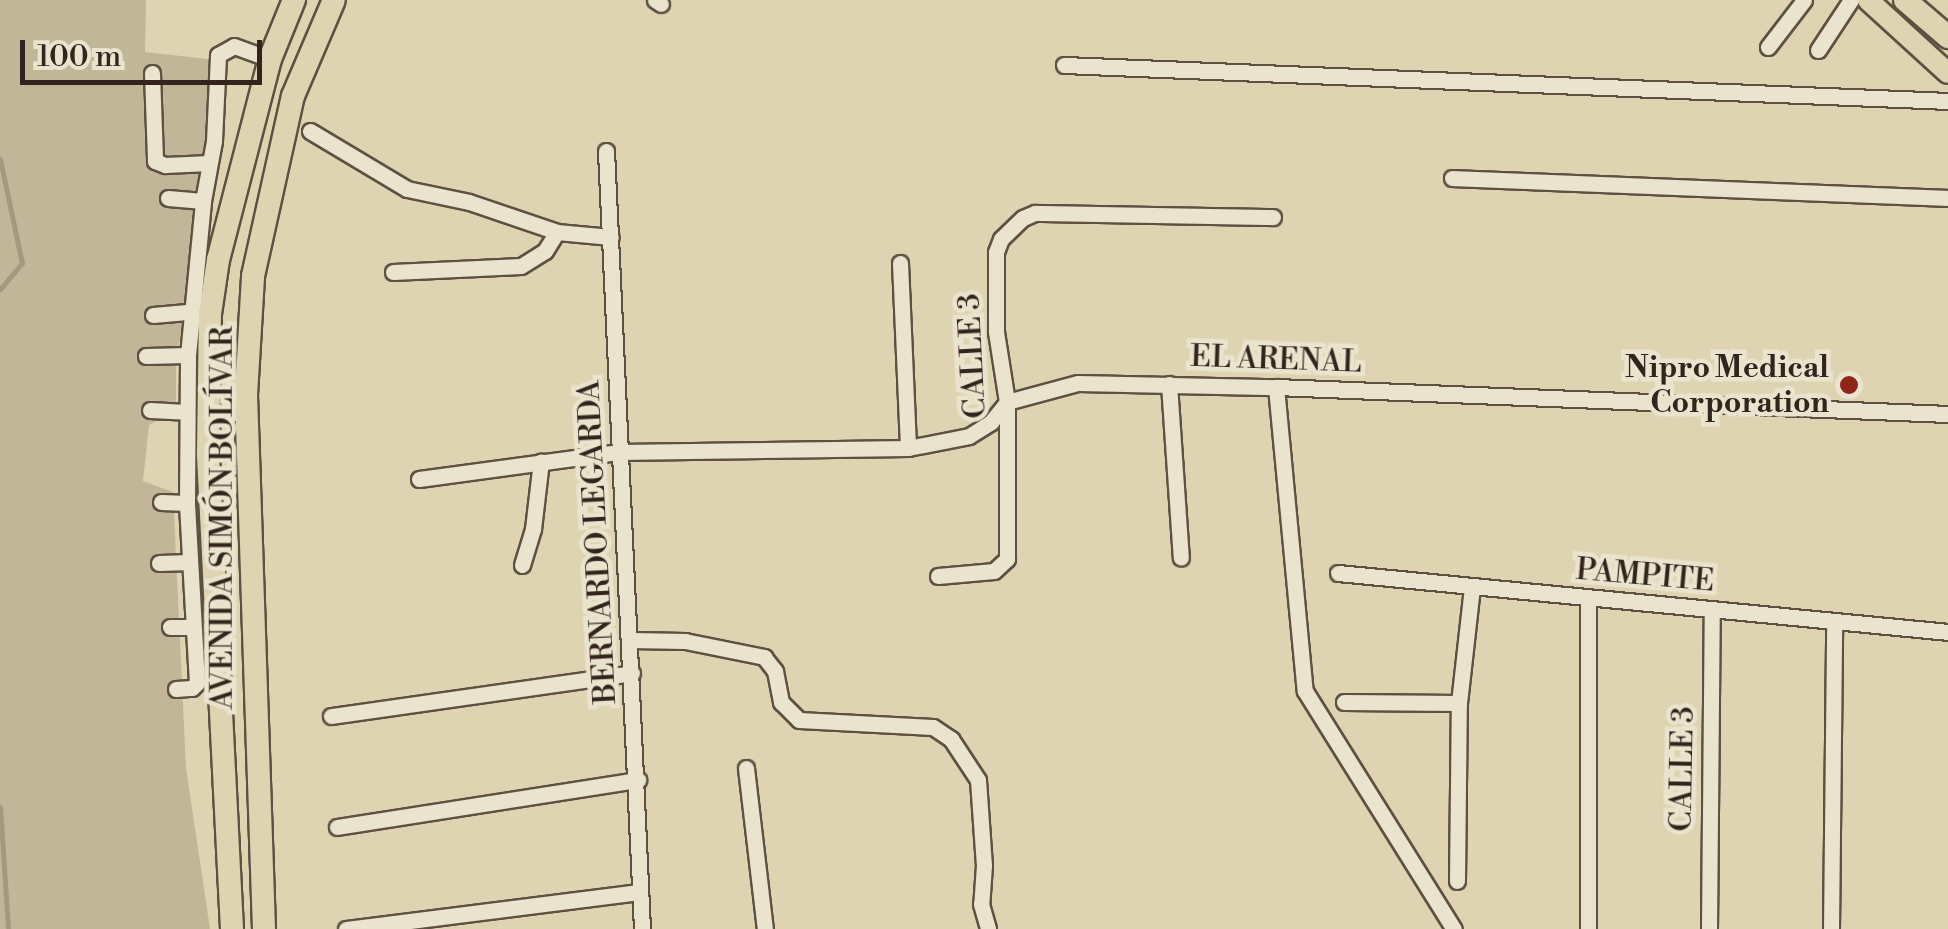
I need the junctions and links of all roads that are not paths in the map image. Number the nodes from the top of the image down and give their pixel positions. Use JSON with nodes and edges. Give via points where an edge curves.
{"nodes":[{"id":1,"x":294,"y":0,"type":"edge"},
{"id":2,"x":334,"y":0,"type":"edge"},
{"id":3,"x":1804,"y":0,"type":"edge"},
{"id":4,"x":1852,"y":0,"type":"edge"},
{"id":5,"x":1868,"y":0,"type":"edge"},
{"id":6,"x":1905,"y":0,"type":"edge"},
{"id":7,"x":1948,"y":37,"type":"edge"},
{"id":8,"x":1768,"y":47,"type":"dead end"},
{"id":9,"x":1818,"y":50,"type":"dead end"},
{"id":10,"x":270,"y":59,"type":"junction"},
{"id":11,"x":1064,"y":65,"type":"dead end"},
{"id":12,"x":152,"y":72,"type":"dead end"},
{"id":13,"x":1948,"y":73,"type":"edge"},
{"id":14,"x":1948,"y":101,"type":"edge"},
{"id":15,"x":310,"y":130,"type":"dead end"},
{"id":16,"x":606,"y":151,"type":"dead end"},
{"id":17,"x":209,"y":162,"type":"junction"},
{"id":18,"x":1452,"y":178,"type":"dead end"},
{"id":19,"x":168,"y":198,"type":"dead end"},
{"id":20,"x":1948,"y":198,"type":"edge"},
{"id":21,"x":202,"y":201,"type":"junction"},
{"id":22,"x":1273,"y":217,"type":"dead end"},
{"id":23,"x":557,"y":232,"type":"junction"},
{"id":24,"x":610,"y":237,"type":"junction"},
{"id":25,"x":900,"y":262,"type":"dead end"},
{"id":26,"x":393,"y":272,"type":"dead end"},
{"id":27,"x":190,"y":312,"type":"junction"},
{"id":28,"x":153,"y":315,"type":"dead end"},
{"id":29,"x":188,"y":355,"type":"junction"},
{"id":30,"x":146,"y":356,"type":"dead end"},
{"id":31,"x":1169,"y":384,"type":"junction"},
{"id":32,"x":1276,"y":387,"type":"junction"},
{"id":33,"x":1007,"y":402,"type":"junction"},
{"id":34,"x":150,"y":410,"type":"dead end"},
{"id":35,"x":186,"y":412,"type":"junction"},
{"id":36,"x":1948,"y":414,"type":"edge"},
{"id":37,"x":908,"y":448,"type":"junction"},
{"id":38,"x":619,"y":452,"type":"junction"},
{"id":39,"x":541,"y":461,"type":"junction"},
{"id":40,"x":419,"y":479,"type":"dead end"},
{"id":41,"x":161,"y":502,"type":"dead end"},
{"id":42,"x":187,"y":503,"type":"junction"},
{"id":43,"x":1181,"y":558,"type":"dead end"},
{"id":44,"x":190,"y":562,"type":"junction"},
{"id":45,"x":159,"y":563,"type":"dead end"},
{"id":46,"x":522,"y":565,"type":"dead end"},
{"id":47,"x":1338,"y":573,"type":"dead end"},
{"id":48,"x":938,"y":576,"type":"dead end"},
{"id":49,"x":1472,"y":587,"type":"junction"},
{"id":50,"x":1588,"y":599,"type":"junction"},
{"id":51,"x":1712,"y":610,"type":"junction"},
{"id":52,"x":1834,"y":623,"type":"junction"},
{"id":53,"x":170,"y":627,"type":"dead end"},
{"id":54,"x":193,"y":627,"type":"junction"},
{"id":55,"x":1948,"y":632,"type":"edge"},
{"id":56,"x":631,"y":640,"type":"junction"},
{"id":57,"x":632,"y":673,"type":"junction"},
{"id":58,"x":176,"y":689,"type":"dead end"},
{"id":59,"x":1344,"y":702,"type":"dead end"},
{"id":60,"x":1460,"y":702,"type":"junction"},
{"id":61,"x":330,"y":716,"type":"dead end"},
{"id":62,"x":746,"y":768,"type":"dead end"},
{"id":63,"x":638,"y":780,"type":"junction"},
{"id":64,"x":337,"y":828,"type":"dead end"},
{"id":65,"x":1457,"y":881,"type":"dead end"},
{"id":66,"x":640,"y":892,"type":"junction"},
{"id":67,"x":232,"y":929,"type":"edge"},
{"id":68,"x":264,"y":929,"type":"edge"},
{"id":69,"x":346,"y":929,"type":"edge"},
{"id":70,"x":642,"y":929,"type":"edge"},
{"id":71,"x":765,"y":929,"type":"edge"},
{"id":72,"x":988,"y":929,"type":"edge"},
{"id":73,"x":1454,"y":929,"type":"edge"},
{"id":74,"x":1588,"y":929,"type":"edge"},
{"id":75,"x":1710,"y":929,"type":"edge"},
{"id":76,"x":1830,"y":929,"type":"edge"}],
"edges":[{"from":1,"to":10,"type":"highway","name":"AVENIDA SIMÓN BOLÍVAR"},
{"from":2,"to":68,"type":"highway","name":"AVENIDA SIMÓN BOLÍVAR","via":[[293,96],[253,276],[246,395]]},
{"from":3,"to":8,"type":"street"},
{"from":4,"to":9,"type":"street"},
{"from":5,"to":13,"type":"main road"},
{"from":6,"to":7,"type":"highway"},
{"from":10,"to":17,"type":"street","via":[[234,46],[218,54]]},
{"from":10,"to":67,"type":"highway","name":"AVENIDA SIMÓN BOLÍVAR","via":[[210,314],[208,454]]},
{"from":11,"to":14,"type":"street"},
{"from":12,"to":17,"type":"street","via":[[154,161]]},
{"from":15,"to":23,"type":"street","via":[[407,189]]},
{"from":16,"to":24,"type":"street","name":"BERNARDO LEGARDA"},
{"from":17,"to":21,"type":"street"},
{"from":18,"to":20,"type":"street"},
{"from":19,"to":21,"type":"street"},
{"from":21,"to":27,"type":"street"},
{"from":22,"to":33,"type":"street","name":"CALLE 3","via":[[1023,218],[996,252],[996,332]]},
{"from":23,"to":24,"type":"street"},
{"from":23,"to":26,"type":"street","via":[[545,251],[521,266]]},
{"from":24,"to":38,"type":"street","name":"BERNARDO LEGARDA"},
{"from":25,"to":37,"type":"street"},
{"from":27,"to":28,"type":"street"},
{"from":27,"to":29,"type":"street"},
{"from":29,"to":30,"type":"street"},
{"from":29,"to":35,"type":"street"},
{"from":31,"to":32,"type":"street","name":"EL ARENAL"},
{"from":31,"to":33,"type":"street","name":"EL ARENAL","via":[[1078,383]]},
{"from":31,"to":43,"type":"street"},
{"from":32,"to":36,"type":"street","name":"EL ARENAL"},
{"from":32,"to":73,"type":"street","via":[[1305,692]]},
{"from":33,"to":37,"type":"street","name":"EL ARENAL","via":[[969,436]]},
{"from":33,"to":48,"type":"street","name":"CALLE 3","via":[[1007,560],[994,570]]},
{"from":34,"to":35,"type":"street"},
{"from":35,"to":42,"type":"street"},
{"from":37,"to":38,"type":"street","name":"EL ARENAL"},
{"from":38,"to":39,"type":"street","name":"EL ARENAL"},
{"from":38,"to":56,"type":"street","name":"BERNARDO LEGARDA"},
{"from":39,"to":40,"type":"street","name":"EL ARENAL"},
{"from":39,"to":46,"type":"street","via":[[534,529]]},
{"from":41,"to":42,"type":"street"},
{"from":42,"to":44,"type":"street"},
{"from":44,"to":45,"type":"street"},
{"from":44,"to":54,"type":"street"},
{"from":47,"to":49,"type":"street","name":"PAMPITE"},
{"from":49,"to":50,"type":"street","name":"PAMPITE"},
{"from":49,"to":60,"type":"street"},
{"from":50,"to":51,"type":"street","name":"PAMPITE"},
{"from":50,"to":74,"type":"street"},
{"from":51,"to":52,"type":"street","name":"PAMPITE"},
{"from":51,"to":75,"type":"street","name":"CALLE 3"},
{"from":52,"to":55,"type":"street","name":"PAMPITE"},
{"from":52,"to":76,"type":"street"},
{"from":53,"to":54,"type":"street"},
{"from":54,"to":58,"type":"street","via":[[196,683]]},
{"from":56,"to":57,"type":"street","name":"BERNARDO LEGARDA"},
{"from":56,"to":72,"type":"street","via":[[686,641],[764,658],[775,670],[780,702],[799,720],[934,727],[951,739],[978,780],[980,904]]},
{"from":57,"to":61,"type":"street"},
{"from":57,"to":63,"type":"street","name":"BERNARDO LEGARDA"},
{"from":59,"to":60,"type":"street"},
{"from":60,"to":65,"type":"street"},
{"from":62,"to":71,"type":"street"},
{"from":63,"to":64,"type":"street"},
{"from":63,"to":66,"type":"street","name":"BERNARDO LEGARDA"},
{"from":66,"to":69,"type":"street"},
{"from":66,"to":70,"type":"street","name":"BERNARDO LEGARDA"}]}
